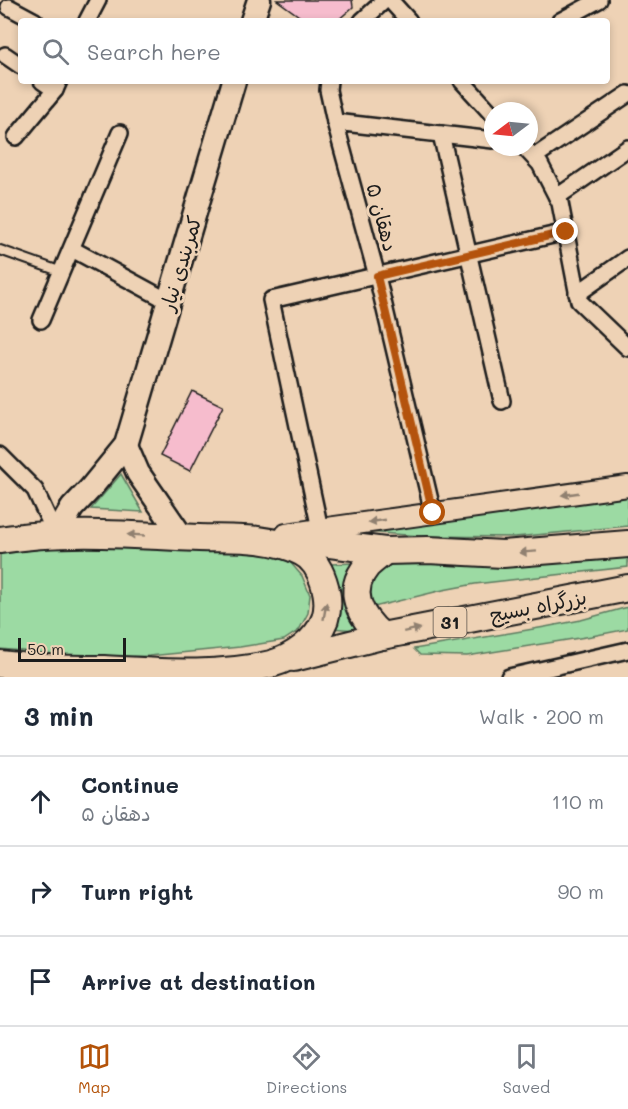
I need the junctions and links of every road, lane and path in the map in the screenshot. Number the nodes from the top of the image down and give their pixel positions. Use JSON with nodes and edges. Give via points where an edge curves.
{"nodes":[{"id":1,"x":98,"y":0,"type":"edge"},
{"id":2,"x":259,"y":0,"type":"edge"},
{"id":3,"x":599,"y":0,"type":"edge"},
{"id":4,"x":395,"y":2,"type":"edge"},
{"id":5,"x":9,"y":7,"type":"dead end"},
{"id":6,"x":29,"y":18,"type":"edge"},
{"id":7,"x":89,"y":18,"type":"edge"},
{"id":8,"x":253,"y":18,"type":"edge"},
{"id":9,"x":367,"y":18,"type":"edge"},
{"id":10,"x":407,"y":18,"type":"edge"},
{"id":11,"x":566,"y":18,"type":"edge"},
{"id":12,"x":5,"y":55,"type":"dead end"},
{"id":13,"x":18,"y":64,"type":"edge"},
{"id":14,"x":52,"y":84,"type":"edge"},
{"id":15,"x":233,"y":84,"type":"edge"},
{"id":16,"x":329,"y":84,"type":"edge"},
{"id":17,"x":466,"y":84,"type":"edge"},
{"id":18,"x":628,"y":94,"type":"edge"},
{"id":19,"x":484,"y":105,"type":"edge"},
{"id":20,"x":335,"y":122,"type":"junction"},
{"id":21,"x":120,"y":133,"type":"dead end"},
{"id":22,"x":441,"y":134,"type":"junction"},
{"id":23,"x":16,"y":137,"type":"dead end"},
{"id":24,"x":484,"y":139,"type":"edge"},
{"id":25,"x":538,"y":147,"type":"edge"},
{"id":26,"x":628,"y":148,"type":"edge"},
{"id":27,"x":533,"y":156,"type":"edge"},
{"id":28,"x":557,"y":197,"type":"junction"},
{"id":29,"x":566,"y":232,"type":"junction"},
{"id":30,"x":72,"y":249,"type":"junction"},
{"id":31,"x":0,"y":250,"type":"edge"},
{"id":32,"x":468,"y":255,"type":"junction"},
{"id":33,"x":628,"y":258,"type":"edge"},
{"id":34,"x":62,"y":272,"type":"junction"},
{"id":35,"x":377,"y":276,"type":"junction"},
{"id":36,"x":578,"y":294,"type":"junction"},
{"id":37,"x":168,"y":302,"type":"junction"},
{"id":38,"x":41,"y":320,"type":"dead end"},
{"id":39,"x":628,"y":348,"type":"edge"},
{"id":40,"x":502,"y":401,"type":"dead end"},
{"id":41,"x":126,"y":445,"type":"junction"},
{"id":42,"x":0,"y":455,"type":"edge"},
{"id":43,"x":628,"y":486,"type":"edge"},
{"id":44,"x":433,"y":513,"type":"junction"},
{"id":45,"x":320,"y":528,"type":"junction"},
{"id":46,"x":56,"y":535,"type":"junction"},
{"id":47,"x":182,"y":537,"type":"junction"},
{"id":48,"x":0,"y":540,"type":"edge"},
{"id":49,"x":253,"y":540,"type":"junction"},
{"id":50,"x":282,"y":543,"type":"junction"},
{"id":51,"x":628,"y":544,"type":"edge"},
{"id":52,"x":385,"y":551,"type":"junction"},
{"id":53,"x":628,"y":588,"type":"edge"},
{"id":54,"x":382,"y":636,"type":"junction"},
{"id":55,"x":628,"y":650,"type":"edge"},
{"id":56,"x":273,"y":663,"type":"junction"},
{"id":57,"x":0,"y":664,"type":"edge"},
{"id":58,"x":574,"y":670,"type":"edge"},
{"id":59,"x":110,"y":673,"type":"edge"},
{"id":60,"x":235,"y":674,"type":"edge"},
{"id":61,"x":509,"y":677,"type":"edge"}],
"edges":[{"from":1,"to":7,"type":"street"},
{"from":2,"to":8,"type":"main road"},
{"from":3,"to":11,"type":"street"},
{"from":4,"to":9,"type":"street"},
{"from":4,"to":10,"type":"street"},
{"from":5,"to":6,"type":"street"},
{"from":12,"to":13,"type":"street"},
{"from":14,"to":23,"type":"street"},
{"from":15,"to":37,"type":"main road","name":"کمربندی نیار"},
{"from":16,"to":20,"type":"street","name":"دهقان ۵"},
{"from":17,"to":19,"type":"street"},
{"from":18,"to":25,"type":"street"},
{"from":20,"to":22,"type":"street"},
{"from":20,"to":35,"type":"street","name":"دهقان ۵"},
{"from":21,"to":30,"type":"street"},
{"from":22,"to":24,"type":"street"},
{"from":22,"to":32,"type":"street"},
{"from":26,"to":28,"type":"street"},
{"from":27,"to":28,"type":"street"},
{"from":28,"to":29,"type":"street"},
{"from":29,"to":32,"type":"street"},
{"from":29,"to":36,"type":"street"},
{"from":30,"to":34,"type":"street"},
{"from":30,"to":37,"type":"street"},
{"from":31,"to":34,"type":"lane"},
{"from":32,"to":35,"type":"street"},
{"from":32,"to":40,"type":"street"},
{"from":33,"to":36,"type":"street"},
{"from":34,"to":38,"type":"street"},
{"from":35,"to":44,"type":"street","name":"دهقان ۵"},
{"from":35,"to":45,"type":"street","via":[[271,300]]},
{"from":36,"to":39,"type":"street","via":[[579,302]]},
{"from":37,"to":41,"type":"main road","name":"کمربندی نیار"},
{"from":41,"to":46,"type":"main road","via":[[72,508]]},
{"from":41,"to":47,"type":"main road","via":[[138,472]]},
{"from":42,"to":46,"type":"street","via":[[35,490]]},
{"from":43,"to":44,"type":"street","one_way":true},
{"from":44,"to":45,"type":"street","one_way":true},
{"from":45,"to":49,"type":"street"},
{"from":47,"to":46,"type":"highway","name":"بزرگراه بسیج","one_way":true},
{"from":46,"to":48,"type":"highway","name":"بزرگراه بسیج"},
{"from":47,"to":49,"type":"highway","name":"بزرگراه بسیج"},
{"from":49,"to":50,"type":"highway","name":"بزرگراه بسیج"},
{"from":50,"to":52,"type":"highway","name":"بزرگراه بسیج","via":[[322,543]]},
{"from":56,"to":50,"type":"highway","name":"بزرگراه بسیج","one_way":true,"via":[[313,640],[325,619],[328,595],[320,571],[304,553]]},
{"from":51,"to":52,"type":"highway","name":"بزرگراه بسیج","one_way":true,"via":[[503,554]]},
{"from":52,"to":54,"type":"highway","via":[[366,567],[356,585],[359,608],[369,625]]},
{"from":54,"to":53,"type":"highway","name":"بزرگراه بسیج","number":"31","one_way":true},
{"from":54,"to":56,"type":"highway","name":"بزرگراه بسیج","number":"31"},
{"from":55,"to":58,"type":"street"},
{"from":56,"to":60,"type":"highway","name":"بزرگراه بسیج"},
{"from":57,"to":59,"type":"highway","name":"بزرگراه بسیج"},
{"from":58,"to":61,"type":"street"},
{"from":59,"to":60,"type":"highway","name":"بزرگراه بسیج"}]}
